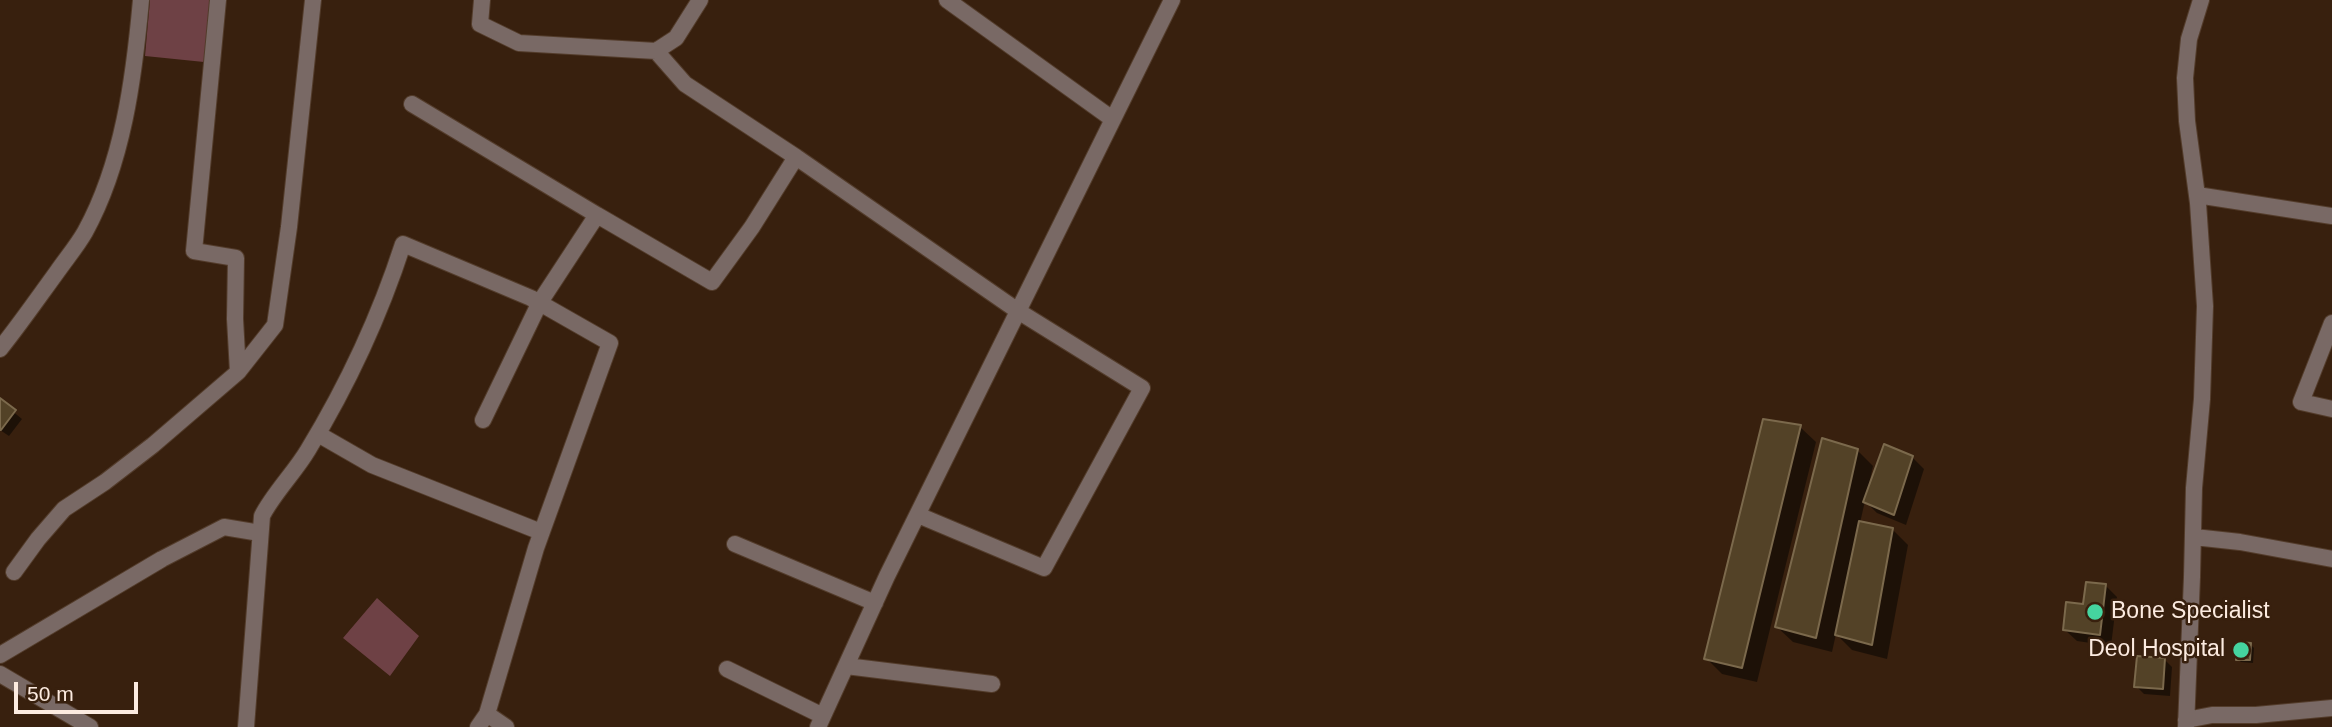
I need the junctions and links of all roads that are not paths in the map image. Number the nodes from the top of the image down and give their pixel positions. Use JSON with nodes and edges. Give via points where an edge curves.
{"nodes":[{"id":1,"x":141,"y":0,"type":"edge"},
{"id":2,"x":218,"y":0,"type":"edge"},
{"id":3,"x":313,"y":0,"type":"edge"},
{"id":4,"x":482,"y":0,"type":"edge"},
{"id":5,"x":700,"y":0,"type":"edge"},
{"id":6,"x":947,"y":0,"type":"edge"},
{"id":7,"x":1171,"y":0,"type":"edge"},
{"id":8,"x":2202,"y":0,"type":"edge"},
{"id":9,"x":656,"y":51,"type":"junction"},
{"id":10,"x":412,"y":104,"type":"dead end"},
{"id":11,"x":1111,"y":118,"type":"junction"},
{"id":12,"x":796,"y":157,"type":"junction"},
{"id":13,"x":2197,"y":195,"type":"junction"},
{"id":14,"x":597,"y":215,"type":"junction"},
{"id":15,"x":2332,"y":216,"type":"edge"},
{"id":16,"x":540,"y":302,"type":"junction"},
{"id":17,"x":1018,"y":311,"type":"junction"},
{"id":18,"x":2332,"y":323,"type":"edge"},
{"id":19,"x":0,"y":349,"type":"edge"},
{"id":20,"x":238,"y":372,"type":"junction"},
{"id":21,"x":2332,"y":409,"type":"edge"},
{"id":22,"x":483,"y":420,"type":"dead end"},
{"id":23,"x":318,"y":434,"type":"junction"},
{"id":24,"x":918,"y":515,"type":"junction"},
{"id":25,"x":541,"y":532,"type":"junction"},
{"id":26,"x":260,"y":533,"type":"junction"},
{"id":27,"x":2194,"y":537,"type":"junction"},
{"id":28,"x":736,"y":544,"type":"dead end"},
{"id":29,"x":2332,"y":559,"type":"edge"},
{"id":30,"x":14,"y":572,"type":"dead end"},
{"id":31,"x":875,"y":603,"type":"junction"},
{"id":32,"x":0,"y":655,"type":"edge"},
{"id":33,"x":846,"y":666,"type":"junction"},
{"id":34,"x":727,"y":669,"type":"dead end"},
{"id":35,"x":0,"y":674,"type":"edge"},
{"id":36,"x":992,"y":684,"type":"dead end"},
{"id":37,"x":2332,"y":708,"type":"edge"},
{"id":38,"x":483,"y":721,"type":"edge"},
{"id":39,"x":821,"y":722,"type":"edge"},
{"id":40,"x":2186,"y":723,"type":"edge"},
{"id":41,"x":90,"y":727,"type":"edge"},
{"id":42,"x":246,"y":727,"type":"edge"},
{"id":43,"x":506,"y":727,"type":"edge"}],
"edges":[{"from":1,"to":19,"type":"street","via":[[130,92],[99,203],[84,234]]},
{"from":2,"to":20,"type":"street","via":[[194,251],[236,258]]},
{"from":3,"to":20,"type":"street","via":[[275,325]]},
{"from":4,"to":9,"type":"street","via":[[480,24],[519,43]]},
{"from":5,"to":9,"type":"street","via":[[676,38]]},
{"from":6,"to":11,"type":"street"},
{"from":7,"to":11,"type":"street"},
{"from":8,"to":13,"type":"street","via":[[2189,39],[2185,78]]},
{"from":9,"to":12,"type":"street","via":[[685,84]]},
{"from":10,"to":14,"type":"street"},
{"from":11,"to":17,"type":"street"},
{"from":12,"to":14,"type":"street","via":[[712,282]]},
{"from":12,"to":17,"type":"street"},
{"from":13,"to":15,"type":"street"},
{"from":13,"to":27,"type":"street","via":[[2205,306]]},
{"from":14,"to":16,"type":"street"},
{"from":16,"to":22,"type":"street"},
{"from":16,"to":23,"type":"street","via":[[403,244],[374,320]]},
{"from":16,"to":25,"type":"street","via":[[610,343]]},
{"from":17,"to":24,"type":"street"},
{"from":17,"to":24,"type":"street","via":[[1142,388],[1044,568]]},
{"from":18,"to":21,"type":"street","via":[[2301,402]]},
{"from":20,"to":30,"type":"street","via":[[153,445],[64,509]]},
{"from":23,"to":25,"type":"street","via":[[372,465]]},
{"from":23,"to":26,"type":"street","via":[[267,506]]},
{"from":24,"to":31,"type":"street"},
{"from":25,"to":38,"type":"street"},
{"from":26,"to":32,"type":"street","via":[[223,527]]},
{"from":26,"to":42,"type":"street"},
{"from":27,"to":29,"type":"street"},
{"from":27,"to":40,"type":"street"},
{"from":28,"to":31,"type":"street"},
{"from":31,"to":33,"type":"street"},
{"from":33,"to":36,"type":"street"},
{"from":33,"to":39,"type":"street"},
{"from":34,"to":39,"type":"street"},
{"from":35,"to":41,"type":"street"},
{"from":37,"to":40,"type":"street","via":[[2212,715]]},
{"from":38,"to":43,"type":"street"}]}
